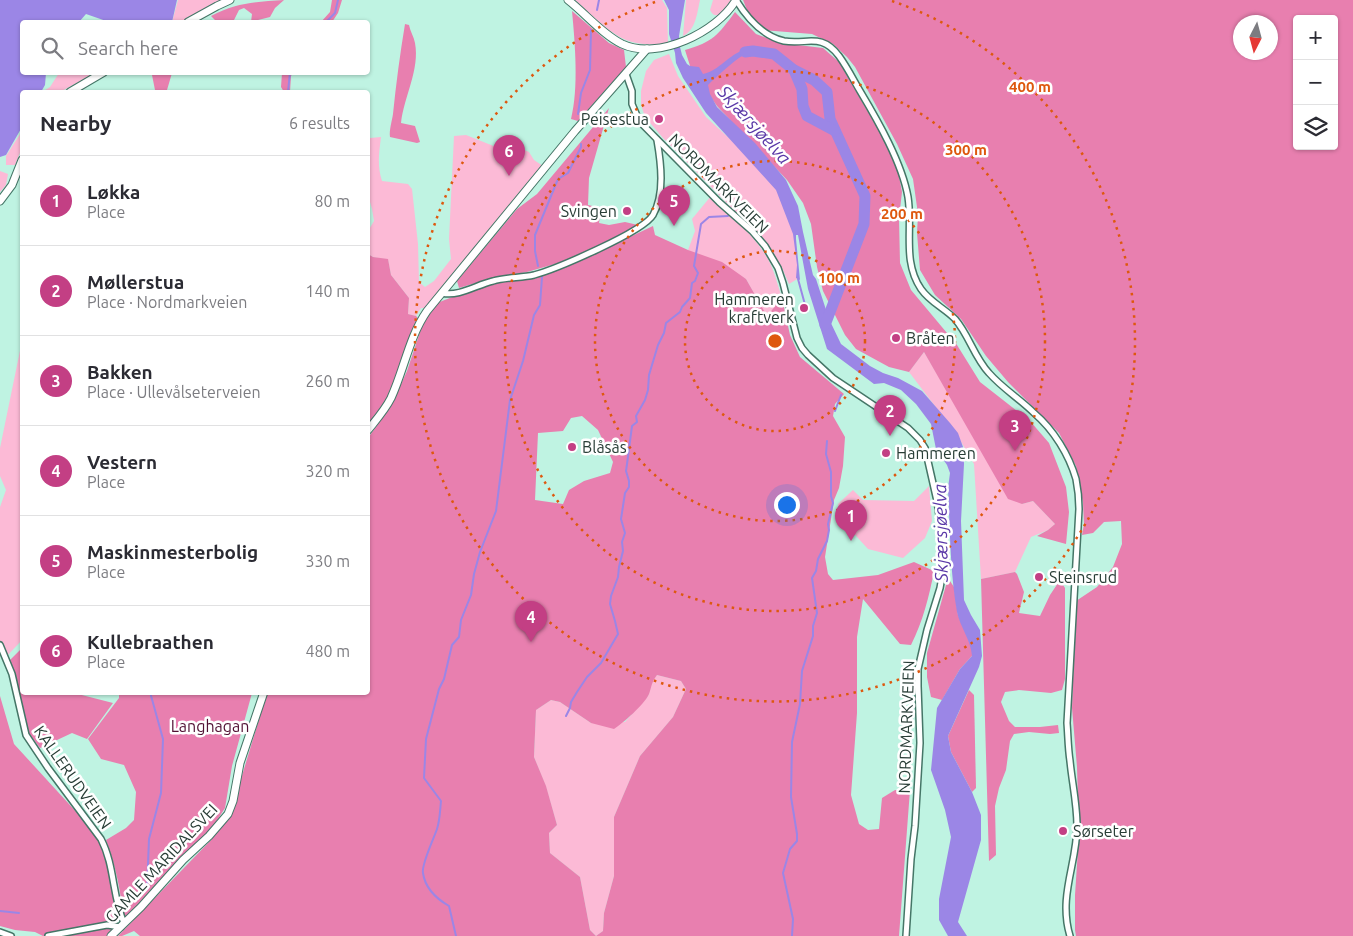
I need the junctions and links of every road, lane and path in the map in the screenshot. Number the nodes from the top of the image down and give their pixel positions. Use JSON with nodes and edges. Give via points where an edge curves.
{"nodes":[{"id":1,"x":230,"y":0,"type":"edge"},
{"id":2,"x":568,"y":0,"type":"edge"},
{"id":3,"x":736,"y":0,"type":"edge"},
{"id":4,"x":192,"y":20,"type":"edge"},
{"id":5,"x":648,"y":49,"type":"junction"},
{"id":6,"x":626,"y":74,"type":"junction"},
{"id":7,"x":99,"y":75,"type":"edge"},
{"id":8,"x":73,"y":90,"type":"edge"},
{"id":9,"x":657,"y":140,"type":"junction"},
{"id":10,"x":20,"y":165,"type":"edge"},
{"id":11,"x":0,"y":201,"type":"edge"},
{"id":12,"x":442,"y":293,"type":"junction"},
{"id":13,"x":370,"y":427,"type":"edge"},
{"id":14,"x":0,"y":646,"type":"edge"},
{"id":15,"x":263,"y":695,"type":"edge"},
{"id":16,"x":122,"y":925,"type":"junction"},
{"id":17,"x":0,"y":932,"type":"edge"},
{"id":18,"x":11,"y":936,"type":"edge"},
{"id":19,"x":48,"y":936,"type":"edge"},
{"id":20,"x":111,"y":936,"type":"edge"},
{"id":21,"x":906,"y":936,"type":"edge"},
{"id":22,"x":1070,"y":936,"type":"edge"}],
"edges":[{"from":1,"to":4,"type":"street"},
{"from":2,"to":5,"type":"street","via":[[613,38],[625,45]]},
{"from":3,"to":5,"type":"street","via":[[728,12],[704,32],[683,42]]},
{"from":3,"to":22,"type":"street","via":[[750,20],[773,36],[785,41],[817,40],[838,54],[878,121],[905,184],[909,206],[910,259],[916,281],[925,294],[960,325],[989,374],[1049,428],[1066,455],[1076,480],[1079,509],[1067,722],[1077,824],[1067,888],[1066,918]]},
{"from":5,"to":6,"type":"street"},
{"from":6,"to":9,"type":"street","name":"NORDMARKVEIEN","via":[[638,118]]},
{"from":6,"to":12,"type":"street"},
{"from":7,"to":8,"type":"street"},
{"from":9,"to":12,"type":"street","via":[[659,196],[652,217],[645,224],[592,252],[542,273],[494,280],[454,294]]},
{"from":9,"to":21,"type":"street","name":"NORDMARKVEIEN","via":[[764,246],[778,268],[802,348],[833,378],[908,428],[923,444],[927,455],[937,501],[943,571],[918,669],[920,743]]},
{"from":10,"to":11,"type":"street","via":[[9,190]]},
{"from":12,"to":13,"type":"street","via":[[420,322],[390,399]]},
{"from":14,"to":16,"type":"street","name":"KALLERUDVEIEN","via":[[12,674],[26,735],[106,848]]},
{"from":15,"to":16,"type":"street","name":"GAMLE MARIDALSVEI","via":[[240,763],[228,814]]},
{"from":16,"to":19,"type":"street"},
{"from":16,"to":20,"type":"street","name":"GAMLE MARIDALSVEI"},
{"from":17,"to":18,"type":"street"}]}
